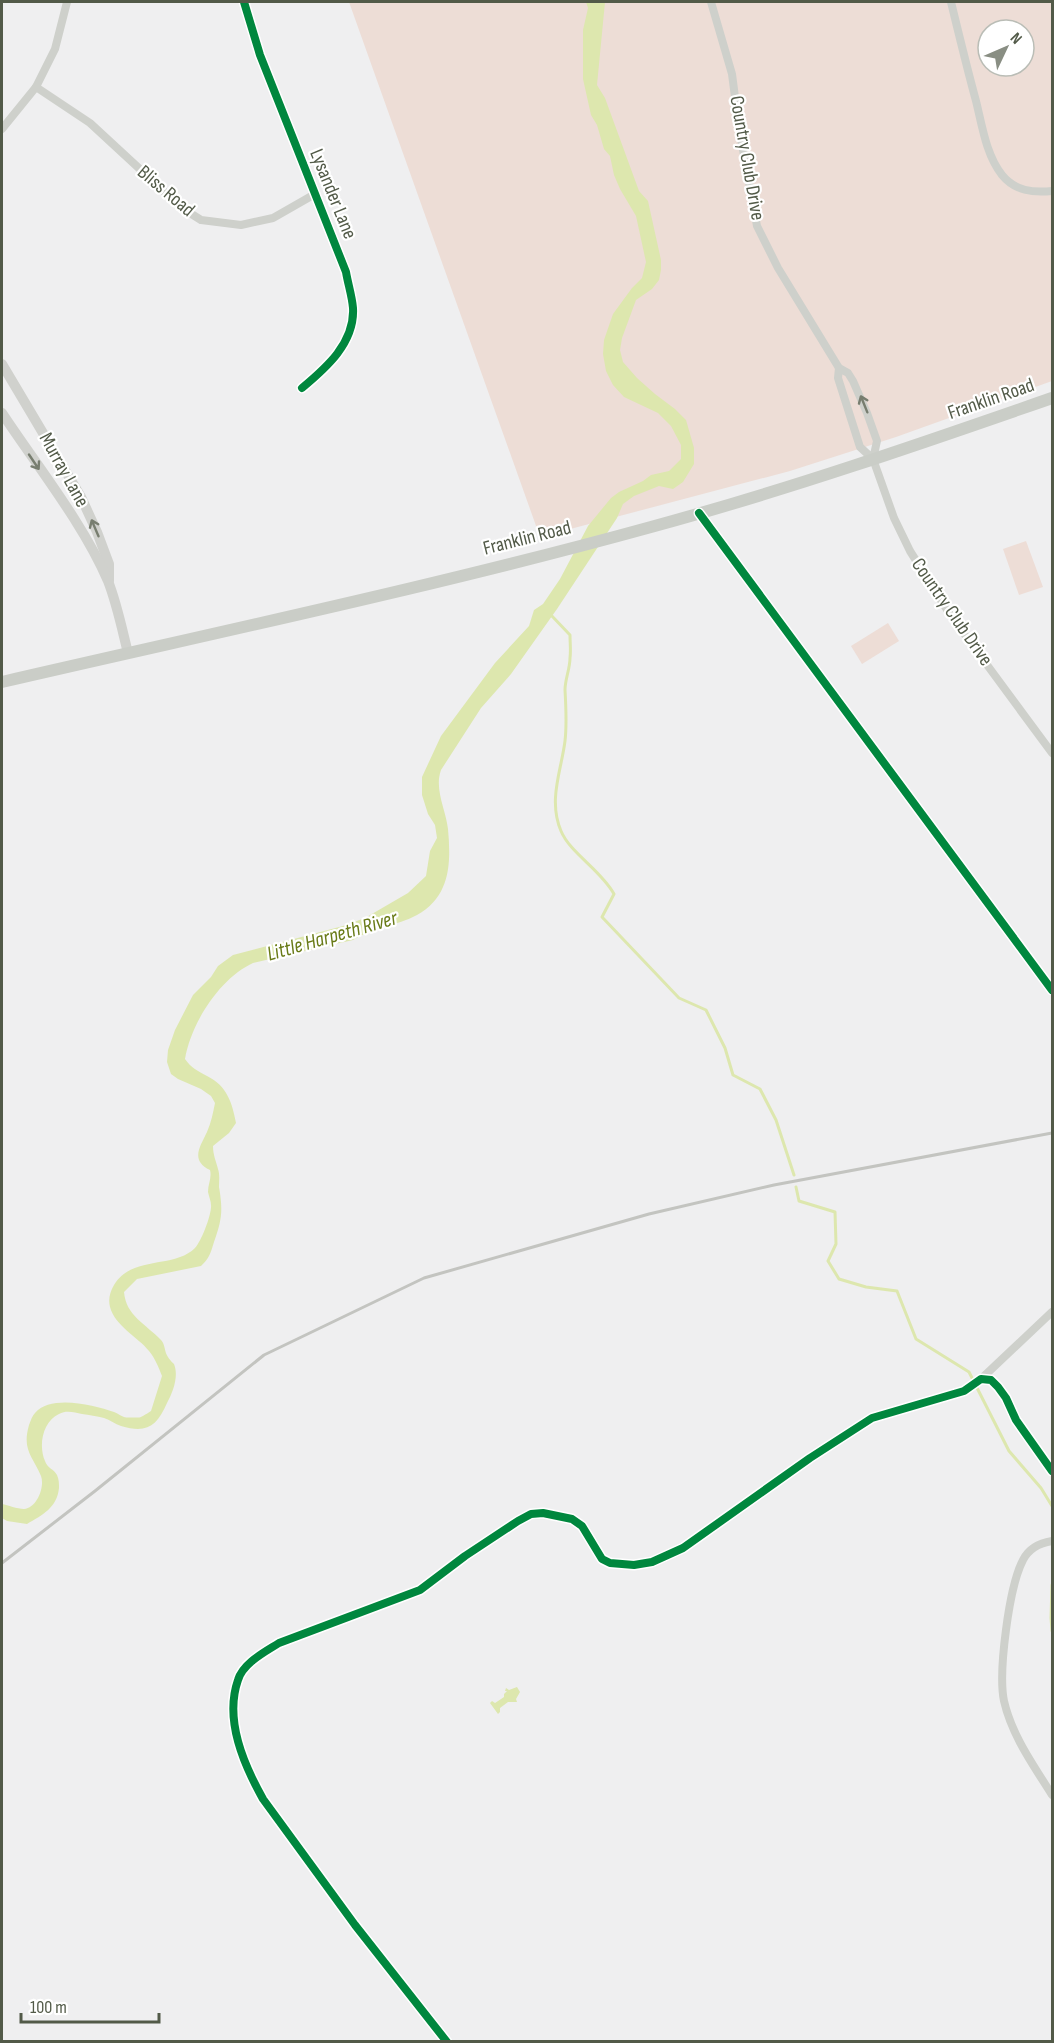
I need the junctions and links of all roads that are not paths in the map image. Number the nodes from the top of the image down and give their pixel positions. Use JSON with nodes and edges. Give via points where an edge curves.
{"nodes":[{"id":1,"x":67,"y":2,"type":"edge"},
{"id":2,"x":244,"y":2,"type":"edge"},
{"id":3,"x":711,"y":2,"type":"edge"},
{"id":4,"x":951,"y":2,"type":"edge"},
{"id":5,"x":36,"y":87,"type":"junction"},
{"id":6,"x":2,"y":129,"type":"edge"},
{"id":7,"x":1053,"y":191,"type":"edge"},
{"id":8,"x":315,"y":195,"type":"junction"},
{"id":9,"x":2,"y":364,"type":"edge"},
{"id":10,"x":839,"y":369,"type":"junction"},
{"id":11,"x":302,"y":388,"type":"dead end"},
{"id":12,"x":1053,"y":398,"type":"edge"},
{"id":13,"x":2,"y":413,"type":"edge"},
{"id":14,"x":873,"y":459,"type":"junction"},
{"id":15,"x":699,"y":513,"type":"junction"},
{"id":16,"x":109,"y":584,"type":"junction"},
{"id":17,"x":128,"y":652,"type":"junction"},
{"id":18,"x":2,"y":682,"type":"edge"},
{"id":19,"x":1053,"y":753,"type":"edge"},
{"id":20,"x":1053,"y":990,"type":"edge"},
{"id":21,"x":1053,"y":1312,"type":"edge"},
{"id":22,"x":981,"y":1379,"type":"junction"},
{"id":23,"x":1053,"y":1471,"type":"edge"},
{"id":24,"x":1053,"y":1541,"type":"edge"},
{"id":25,"x":1053,"y":1795,"type":"edge"},
{"id":26,"x":447,"y":2042,"type":"edge"}],
"edges":[{"from":1,"to":5,"type":"street","via":[[55,49]]},
{"from":2,"to":8,"type":"street","name":"Lysander Lane","via":[[260,55]]},
{"from":3,"to":10,"type":"street","name":"Country Club Drive","via":[[732,74],[759,232]]},
{"from":4,"to":7,"type":"street","via":[[987,145],[998,168],[1020,189]]},
{"from":5,"to":6,"type":"street"},
{"from":5,"to":8,"type":"street","name":"Bliss Road","via":[[90,123],[182,208],[201,220],[241,225],[273,218]]},
{"from":8,"to":11,"type":"street","name":"Lysander Lane","via":[[346,272],[353,309],[349,337],[326,368]]},
{"from":16,"to":9,"type":"main road","name":"Murray Lane","one_way":true,"via":[[109,564],[81,497]]},
{"from":10,"to":14,"type":"street","name":"Country Club Drive","via":[[838,378],[860,447]]},
{"from":14,"to":10,"type":"street","name":"Country Club Drive","one_way":true,"via":[[877,441],[867,413],[854,381]]},
{"from":12,"to":14,"type":"main road","name":"Franklin Road"},
{"from":13,"to":16,"type":"main road","name":"Murray Lane","one_way":true,"via":[[86,539]]},
{"from":14,"to":15,"type":"main road","name":"Franklin Road"},
{"from":14,"to":19,"type":"street","name":"Country Club Drive","via":[[902,536],[932,587]]},
{"from":15,"to":17,"type":"main road","name":"Franklin Road","via":[[541,556]]},
{"from":15,"to":20,"type":"street"},
{"from":16,"to":17,"type":"main road","name":"Murray Lane"},
{"from":17,"to":18,"type":"main road","name":"Franklin Road"},
{"from":21,"to":22,"type":"street"},
{"from":22,"to":23,"type":"street","via":[[991,1380],[998,1387],[1016,1420]]},
{"from":22,"to":26,"type":"street","via":[[964,1391],[872,1418],[683,1548],[652,1562],[610,1563],[602,1559],[582,1526],[572,1519],[531,1514],[420,1590],[279,1643],[246,1667],[238,1679],[233,1711],[239,1746],[262,1799]]},
{"from":24,"to":25,"type":"street","via":[[1031,1549],[1023,1560],[1007,1624],[1003,1665],[1004,1700],[1014,1731]]}]}
